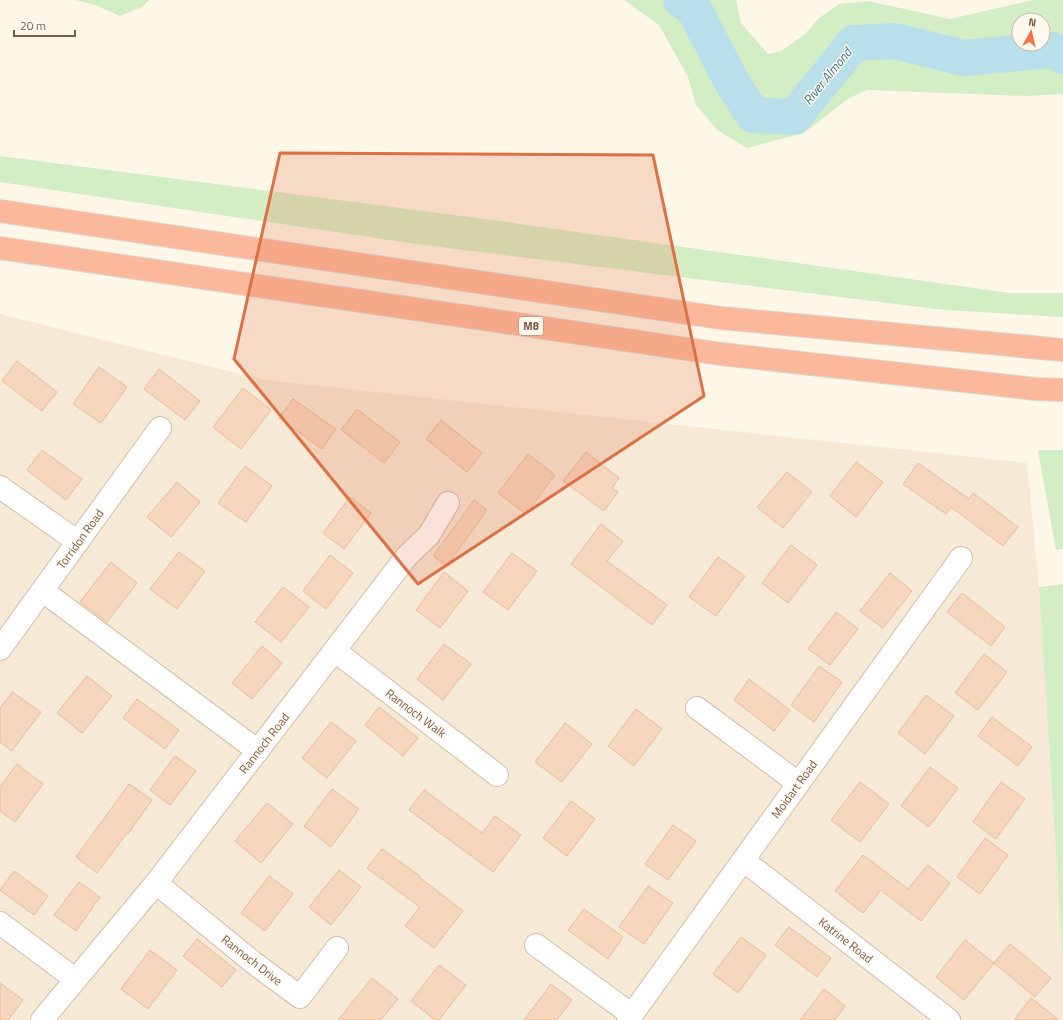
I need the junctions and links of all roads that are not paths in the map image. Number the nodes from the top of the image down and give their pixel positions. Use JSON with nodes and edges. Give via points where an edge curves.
{"nodes":[{"id":1,"x":0,"y":211,"type":"edge"},
{"id":2,"x":0,"y":248,"type":"edge"},
{"id":3,"x":1063,"y":350,"type":"edge"},
{"id":4,"x":1063,"y":390,"type":"edge"},
{"id":5,"x":160,"y":428,"type":"dead end"},
{"id":6,"x":0,"y":487,"type":"edge"},
{"id":7,"x":448,"y":503,"type":"dead end"},
{"id":8,"x":78,"y":542,"type":"junction"},
{"id":9,"x":961,"y":558,"type":"dead end"},
{"id":10,"x":43,"y":591,"type":"junction"},
{"id":11,"x":4,"y":635,"type":"edge"},
{"id":12,"x":335,"y":651,"type":"junction"},
{"id":13,"x":697,"y":708,"type":"dead end"},
{"id":14,"x":258,"y":751,"type":"junction"},
{"id":15,"x":497,"y":775,"type":"dead end"},
{"id":16,"x":798,"y":783,"type":"junction"},
{"id":17,"x":743,"y":860,"type":"junction"},
{"id":18,"x":156,"y":883,"type":"junction"},
{"id":19,"x":0,"y":923,"type":"edge"},
{"id":20,"x":536,"y":945,"type":"dead end"},
{"id":21,"x":337,"y":948,"type":"dead end"},
{"id":22,"x":75,"y":980,"type":"junction"},
{"id":23,"x":630,"y":1017,"type":"edge"},
{"id":24,"x":42,"y":1020,"type":"edge"},
{"id":25,"x":949,"y":1020,"type":"edge"}],
"edges":[{"from":1,"to":3,"type":"highway","via":[[721,318]]},
{"from":2,"to":4,"type":"highway","number":"M8","via":[[721,354]]},
{"from":5,"to":8,"type":"street","name":"Torridon Road"},
{"from":6,"to":8,"type":"street"},
{"from":7,"to":12,"type":"street","name":"Rannoch Road","via":[[429,535],[407,556]]},
{"from":8,"to":10,"type":"street","name":"Torridon Road"},
{"from":9,"to":16,"type":"street","name":"Moidart Road"},
{"from":10,"to":11,"type":"street","name":"Torridon Road"},
{"from":10,"to":14,"type":"street"},
{"from":12,"to":14,"type":"street","name":"Rannoch Road"},
{"from":12,"to":15,"type":"street","name":"Rannoch Walk"},
{"from":13,"to":16,"type":"street"},
{"from":14,"to":18,"type":"street","name":"Rannoch Road"},
{"from":16,"to":17,"type":"street","name":"Moidart Road"},
{"from":17,"to":23,"type":"street","name":"Moidart Road"},
{"from":17,"to":25,"type":"street","name":"Katrine Road"},
{"from":18,"to":21,"type":"street","name":"Rannoch Drive","via":[[300,997]]},
{"from":18,"to":22,"type":"street","name":"Rannoch Road"},
{"from":19,"to":22,"type":"street"},
{"from":20,"to":23,"type":"street"},
{"from":22,"to":24,"type":"street","name":"Rannoch Road"}]}
